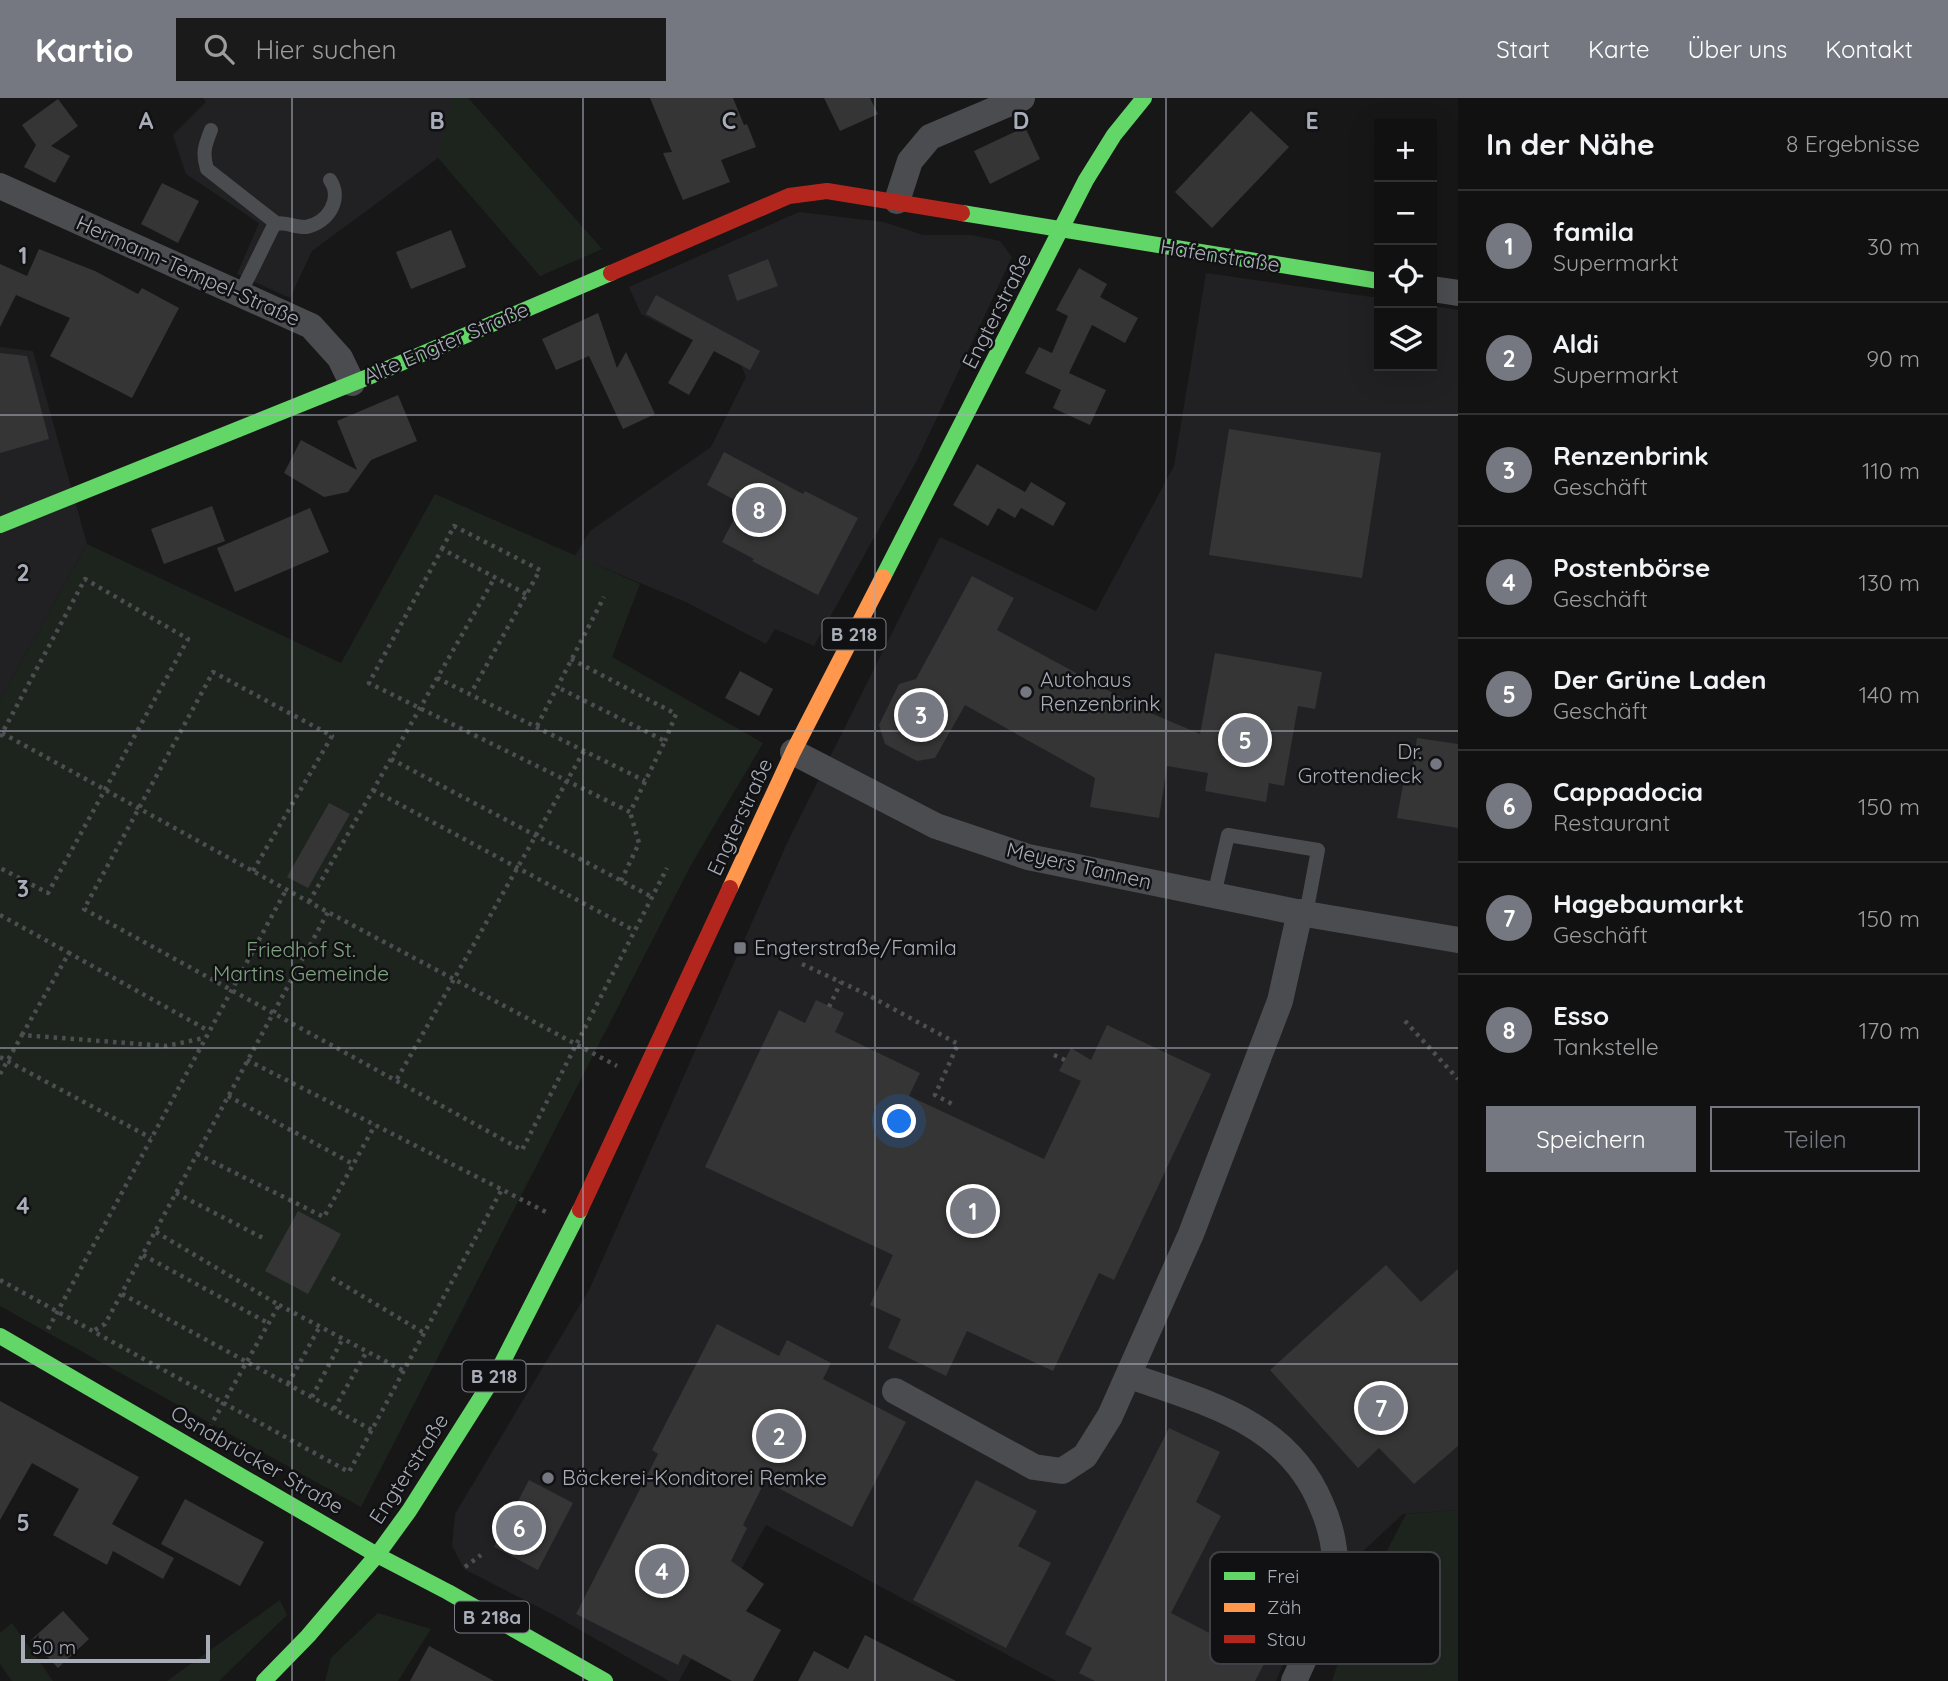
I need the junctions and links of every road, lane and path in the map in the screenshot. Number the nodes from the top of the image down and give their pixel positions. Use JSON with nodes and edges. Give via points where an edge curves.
{"nodes":[{"id":1,"x":1022,"y":98,"type":"edge"},
{"id":2,"x":1144,"y":98,"type":"edge"},
{"id":3,"x":211,"y":130,"type":"dead end"},
{"id":4,"x":330,"y":180,"type":"dead end"},
{"id":5,"x":0,"y":186,"type":"edge"},
{"id":6,"x":897,"y":201,"type":"junction"},
{"id":7,"x":276,"y":223,"type":"junction"},
{"id":8,"x":1062,"y":230,"type":"junction"},
{"id":9,"x":1374,"y":280,"type":"edge"},
{"id":10,"x":1437,"y":290,"type":"edge"},
{"id":11,"x":1458,"y":293,"type":"edge"},
{"id":12,"x":240,"y":294,"type":"junction"},
{"id":13,"x":352,"y":383,"type":"junction"},
{"id":14,"x":0,"y":525,"type":"edge"},
{"id":15,"x":442,"y":549,"type":"junction"},
{"id":16,"x":495,"y":577,"type":"junction"},
{"id":17,"x":526,"y":594,"type":"junction"},
{"id":18,"x":604,"y":597,"type":"dead end"},
{"id":19,"x":571,"y":659,"type":"junction"},
{"id":20,"x":437,"y":678,"type":"junction"},
{"id":21,"x":557,"y":687,"type":"junction"},
{"id":22,"x":471,"y":693,"type":"junction"},
{"id":23,"x":419,"y":709,"type":"junction"},
{"id":24,"x":537,"y":726,"type":"junction"},
{"id":25,"x":1,"y":735,"type":"edge"},
{"id":26,"x":665,"y":741,"type":"junction"},
{"id":27,"x":584,"y":751,"type":"junction"},
{"id":28,"x":793,"y":752,"type":"junction"},
{"id":29,"x":391,"y":759,"type":"junction"},
{"id":30,"x":645,"y":780,"type":"junction"},
{"id":31,"x":568,"y":781,"type":"junction"},
{"id":32,"x":105,"y":789,"type":"junction"},
{"id":33,"x":373,"y":790,"type":"junction"},
{"id":34,"x":138,"y":808,"type":"junction"},
{"id":35,"x":629,"y":812,"type":"junction"},
{"id":36,"x":536,"y":836,"type":"junction"},
{"id":37,"x":0,"y":868,"type":"edge"},
{"id":38,"x":667,"y":868,"type":"dead end"},
{"id":39,"x":517,"y":869,"type":"junction"},
{"id":40,"x":253,"y":871,"type":"junction"},
{"id":41,"x":621,"y":881,"type":"junction"},
{"id":42,"x":286,"y":890,"type":"junction"},
{"id":43,"x":1214,"y":895,"type":"junction"},
{"id":44,"x":652,"y":897,"type":"junction"},
{"id":45,"x":309,"y":902,"type":"junction"},
{"id":46,"x":328,"y":912,"type":"junction"},
{"id":47,"x":1303,"y":913,"type":"junction"},
{"id":48,"x":0,"y":915,"type":"edge"},
{"id":49,"x":635,"y":931,"type":"junction"},
{"id":50,"x":1458,"y":940,"type":"edge"},
{"id":51,"x":69,"y":953,"type":"junction"},
{"id":52,"x":802,"y":964,"type":"dead end"},
{"id":53,"x":454,"y":980,"type":"junction"},
{"id":54,"x":841,"y":982,"type":"junction"},
{"id":55,"x":231,"y":989,"type":"junction"},
{"id":56,"x":830,"y":1007,"type":"dead end"},
{"id":57,"x":273,"y":1011,"type":"junction"},
{"id":58,"x":1405,"y":1021,"type":"dead end"},
{"id":59,"x":209,"y":1031,"type":"junction"},
{"id":60,"x":22,"y":1035,"type":"junction"},
{"id":61,"x":204,"y":1038,"type":"junction"},
{"id":62,"x":576,"y":1045,"type":"junction"},
{"id":63,"x":593,"y":1055,"type":"dead end"},
{"id":64,"x":1054,"y":1055,"type":"dead end"},
{"id":65,"x":0,"y":1057,"type":"edge"},
{"id":66,"x":247,"y":1060,"type":"junction"},
{"id":67,"x":1065,"y":1060,"type":"dead end"},
{"id":68,"x":7,"y":1061,"type":"junction"},
{"id":69,"x":0,"y":1074,"type":"edge"},
{"id":70,"x":397,"y":1079,"type":"junction"},
{"id":71,"x":1458,"y":1079,"type":"edge"},
{"id":72,"x":228,"y":1096,"type":"junction"},
{"id":73,"x":956,"y":1106,"type":"dead end"},
{"id":74,"x":375,"y":1125,"type":"junction"},
{"id":75,"x":151,"y":1138,"type":"junction"},
{"id":76,"x":197,"y":1154,"type":"junction"},
{"id":77,"x":354,"y":1164,"type":"junction"},
{"id":78,"x":502,"y":1189,"type":"junction"},
{"id":79,"x":176,"y":1193,"type":"junction"},
{"id":80,"x":572,"y":1226,"type":"junction"},
{"id":81,"x":155,"y":1232,"type":"junction"},
{"id":82,"x":263,"y":1238,"type":"dead end"},
{"id":83,"x":143,"y":1255,"type":"junction"},
{"id":84,"x":332,"y":1279,"type":"dead end"},
{"id":85,"x":0,"y":1280,"type":"edge"},
{"id":86,"x":122,"y":1294,"type":"junction"},
{"id":87,"x":279,"y":1305,"type":"junction"},
{"id":88,"x":58,"y":1311,"type":"junction"},
{"id":89,"x":268,"y":1323,"type":"junction"},
{"id":90,"x":320,"y":1326,"type":"junction"},
{"id":91,"x":94,"y":1331,"type":"junction"},
{"id":92,"x":424,"y":1333,"type":"junction"},
{"id":93,"x":0,"y":1336,"type":"edge"},
{"id":94,"x":343,"y":1338,"type":"junction"},
{"id":95,"x":367,"y":1351,"type":"junction"},
{"id":96,"x":35,"y":1355,"type":"junction"},
{"id":97,"x":247,"y":1362,"type":"junction"},
{"id":98,"x":404,"y":1371,"type":"junction"},
{"id":99,"x":1130,"y":1376,"type":"junction"},
{"id":100,"x":288,"y":1384,"type":"junction"},
{"id":101,"x":895,"y":1391,"type":"dead end"},
{"id":102,"x":312,"y":1397,"type":"junction"},
{"id":103,"x":222,"y":1404,"type":"junction"},
{"id":104,"x":334,"y":1409,"type":"junction"},
{"id":105,"x":372,"y":1430,"type":"junction"},
{"id":106,"x":196,"y":1450,"type":"junction"},
{"id":107,"x":1333,"y":1552,"type":"edge"},
{"id":108,"x":377,"y":1555,"type":"junction"},
{"id":109,"x":1302,"y":1664,"type":"edge"},
{"id":110,"x":264,"y":1681,"type":"edge"},
{"id":111,"x":605,"y":1681,"type":"edge"},
{"id":112,"x":1294,"y":1681,"type":"edge"}],
"edges":[{"from":1,"to":6,"type":"street","via":[[930,137],[910,161]]},
{"from":2,"to":8,"type":"main road","name":"Engterstraße","number":"B 218","via":[[1086,180]]},
{"from":3,"to":7,"type":"lane","via":[[204,147],[207,169]]},
{"from":4,"to":7,"type":"lane","via":[[335,204],[323,219],[306,227]]},
{"from":5,"to":12,"type":"street","name":"Hermann-Tempel-Straße"},
{"from":6,"to":8,"type":"main road","name":"Alte Engter Straße"},
{"from":6,"to":13,"type":"main road","name":"Alte Engter Straße","via":[[827,191],[789,196]]},
{"from":7,"to":12,"type":"lane"},
{"from":8,"to":9,"type":"main road","name":"Hafenstraße"},
{"from":8,"to":28,"type":"main road","name":"Engterstraße","number":"B 218"},
{"from":10,"to":11,"type":"street"},
{"from":12,"to":13,"type":"street","name":"Hermann-Tempel-Straße","via":[[311,326],[340,358]]},
{"from":13,"to":14,"type":"main road","name":"Alte Engter Straße"},
{"from":15,"to":16,"type":"path"},
{"from":15,"to":17,"type":"path","via":[[454,526],[540,570]]},
{"from":15,"to":23,"type":"path","via":[[369,683]]},
{"from":16,"to":17,"type":"path"},
{"from":16,"to":20,"type":"path"},
{"from":17,"to":22,"type":"path"},
{"from":18,"to":19,"type":"path"},
{"from":19,"to":21,"type":"path"},
{"from":19,"to":26,"type":"path","via":[[676,714]]},
{"from":20,"to":22,"type":"path"},
{"from":20,"to":23,"type":"path"},
{"from":21,"to":24,"type":"path"},
{"from":21,"to":26,"type":"path"},
{"from":22,"to":24,"type":"path"},
{"from":23,"to":29,"type":"path"},
{"from":23,"to":31,"type":"path"},
{"from":24,"to":27,"type":"path"},
{"from":25,"to":32,"type":"path"},
{"from":25,"to":32,"type":"path","via":[[85,579],[188,639]]},
{"from":26,"to":30,"type":"path"},
{"from":27,"to":30,"type":"path"},
{"from":27,"to":31,"type":"path"},
{"from":28,"to":43,"type":"street","name":"Meyers Tannen","via":[[936,826],[1028,857]]},
{"from":28,"to":80,"type":"main road","name":"Engterstraße","number":"B 218"},
{"from":29,"to":33,"type":"path"},
{"from":29,"to":36,"type":"path"},
{"from":30,"to":35,"type":"path"},
{"from":31,"to":35,"type":"path"},
{"from":31,"to":36,"type":"path"},
{"from":32,"to":34,"type":"path"},
{"from":32,"to":37,"type":"path","via":[[48,893]]},
{"from":33,"to":39,"type":"path"},
{"from":33,"to":45,"type":"path"},
{"from":34,"to":40,"type":"path"},
{"from":34,"to":40,"type":"path","via":[[213,672],[332,736]]},
{"from":34,"to":55,"type":"path","via":[[84,909]]},
{"from":35,"to":41,"type":"path","via":[[639,844]]},
{"from":36,"to":39,"type":"path"},
{"from":36,"to":41,"type":"path"},
{"from":38,"to":44,"type":"path"},
{"from":39,"to":49,"type":"path"},
{"from":39,"to":53,"type":"path"},
{"from":40,"to":42,"type":"path"},
{"from":41,"to":44,"type":"path"},
{"from":42,"to":45,"type":"path"},
{"from":42,"to":55,"type":"path"},
{"from":43,"to":47,"type":"street","name":"Meyers Tannen"},
{"from":43,"to":47,"type":"lane","via":[[1228,835],[1318,850]]},
{"from":44,"to":49,"type":"path"},
{"from":45,"to":46,"type":"path"},
{"from":46,"to":53,"type":"path"},
{"from":46,"to":57,"type":"path"},
{"from":47,"to":50,"type":"street","name":"Meyers Tannen"},
{"from":47,"to":99,"type":"street","via":[[1280,1001],[1191,1234]]},
{"from":48,"to":51,"type":"path"},
{"from":49,"to":62,"type":"path"},
{"from":51,"to":59,"type":"path"},
{"from":51,"to":60,"type":"path"},
{"from":52,"to":54,"type":"path"},
{"from":53,"to":62,"type":"path"},
{"from":53,"to":70,"type":"path"},
{"from":54,"to":56,"type":"path"},
{"from":54,"to":73,"type":"path","via":[[958,1044],[935,1095]]},
{"from":55,"to":57,"type":"path"},
{"from":55,"to":59,"type":"path"},
{"from":57,"to":66,"type":"path"},
{"from":57,"to":70,"type":"path"},
{"from":58,"to":71,"type":"path"},
{"from":59,"to":61,"type":"path"},
{"from":60,"to":61,"type":"path","via":[[166,1046]]},
{"from":60,"to":68,"type":"path"},
{"from":61,"to":75,"type":"path"},
{"from":62,"to":63,"type":"path"},
{"from":62,"to":70,"type":"path","via":[[523,1150]]},
{"from":64,"to":67,"type":"path"},
{"from":65,"to":68,"type":"path"},
{"from":66,"to":72,"type":"path"},
{"from":66,"to":74,"type":"path"},
{"from":68,"to":69,"type":"path"},
{"from":68,"to":75,"type":"path"},
{"from":72,"to":76,"type":"path"},
{"from":72,"to":77,"type":"path"},
{"from":74,"to":77,"type":"path"},
{"from":74,"to":78,"type":"path"},
{"from":75,"to":88,"type":"path"},
{"from":76,"to":77,"type":"path","via":[[324,1217]]},
{"from":76,"to":79,"type":"path"},
{"from":78,"to":80,"type":"path"},
{"from":78,"to":92,"type":"path"},
{"from":79,"to":81,"type":"path"},
{"from":79,"to":82,"type":"path"},
{"from":80,"to":108,"type":"main road","name":"Engterstraße","number":"B 218","via":[[499,1369]]},
{"from":81,"to":83,"type":"path"},
{"from":81,"to":87,"type":"path"},
{"from":83,"to":86,"type":"path"},
{"from":83,"to":89,"type":"path"},
{"from":84,"to":92,"type":"path"},
{"from":85,"to":88,"type":"path"},
{"from":86,"to":91,"type":"path","via":[[105,1324]]},
{"from":86,"to":97,"type":"path"},
{"from":87,"to":89,"type":"path"},
{"from":87,"to":90,"type":"path"},
{"from":88,"to":91,"type":"path"},
{"from":88,"to":96,"type":"path"},
{"from":89,"to":97,"type":"path"},
{"from":90,"to":94,"type":"path"},
{"from":90,"to":100,"type":"path"},
{"from":91,"to":103,"type":"path"},
{"from":92,"to":98,"type":"path"},
{"from":93,"to":96,"type":"main road","name":"Osnabrücker Straße"},
{"from":94,"to":95,"type":"path"},
{"from":94,"to":102,"type":"path"},
{"from":95,"to":98,"type":"path"},
{"from":95,"to":104,"type":"path"},
{"from":96,"to":106,"type":"main road","name":"Osnabrücker Straße"},
{"from":97,"to":100,"type":"path"},
{"from":97,"to":103,"type":"path"},
{"from":98,"to":105,"type":"path"},
{"from":99,"to":101,"type":"street","via":[[1085,1455],[1062,1471],[1034,1467]]},
{"from":99,"to":107,"type":"street","via":[[1255,1425],[1291,1455],[1315,1489],[1331,1528]]},
{"from":100,"to":102,"type":"path"},
{"from":102,"to":104,"type":"path"},
{"from":103,"to":105,"type":"path","via":[[349,1472]]},
{"from":103,"to":106,"type":"path"},
{"from":104,"to":105,"type":"path"},
{"from":106,"to":108,"type":"main road","name":"Osnabrücker Straße"},
{"from":108,"to":110,"type":"main road","number":"B 218"},
{"from":108,"to":111,"type":"main road","name":"Osnabrücker Straße","number":"B 218a"},
{"from":109,"to":112,"type":"street"}]}
